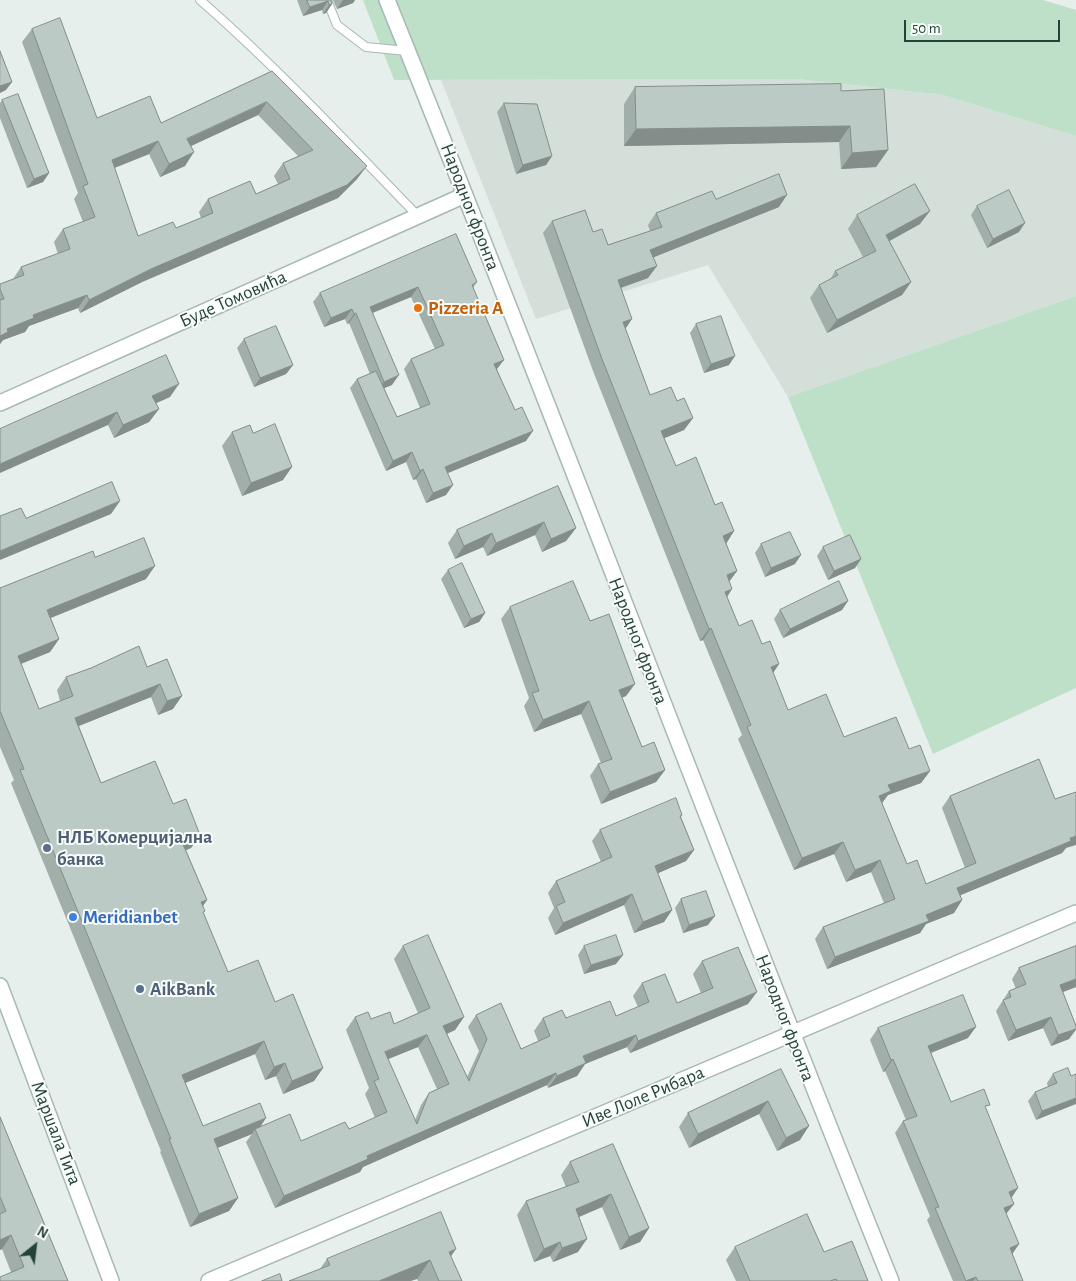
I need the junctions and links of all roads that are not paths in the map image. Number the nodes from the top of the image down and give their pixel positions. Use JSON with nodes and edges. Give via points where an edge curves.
{"nodes":[{"id":1,"x":200,"y":0,"type":"edge"},
{"id":2,"x":327,"y":0,"type":"edge"},
{"id":3,"x":387,"y":0,"type":"edge"},
{"id":4,"x":408,"y":50,"type":"junction"},
{"id":5,"x":465,"y":194,"type":"junction"},
{"id":6,"x":418,"y":216,"type":"junction"},
{"id":7,"x":0,"y":403,"type":"edge"},
{"id":8,"x":1076,"y":913,"type":"edge"},
{"id":9,"x":0,"y":986,"type":"edge"},
{"id":10,"x":791,"y":1034,"type":"junction"},
{"id":11,"x":111,"y":1281,"type":"edge"},
{"id":12,"x":209,"y":1281,"type":"edge"},
{"id":13,"x":891,"y":1281,"type":"edge"}],
"edges":[{"from":1,"to":6,"type":"lane","via":[[325,119]]},
{"from":2,"to":4,"type":"lane","via":[[337,25],[366,47]]},
{"from":3,"to":4,"type":"street","name":"Народног фронта"},
{"from":4,"to":5,"type":"street","name":"Народног фронта"},
{"from":5,"to":6,"type":"street","name":"Буде Томовића"},
{"from":5,"to":10,"type":"street","name":"Народног фронта"},
{"from":6,"to":7,"type":"street","name":"Буде Томовића"},
{"from":8,"to":10,"type":"street","name":"Иве Лоле Рибара"},
{"from":9,"to":11,"type":"street","name":"Маршала Тита"},
{"from":10,"to":12,"type":"street","name":"Иве Лоле Рибара"},
{"from":10,"to":13,"type":"street","name":"Народног фронта"}]}
